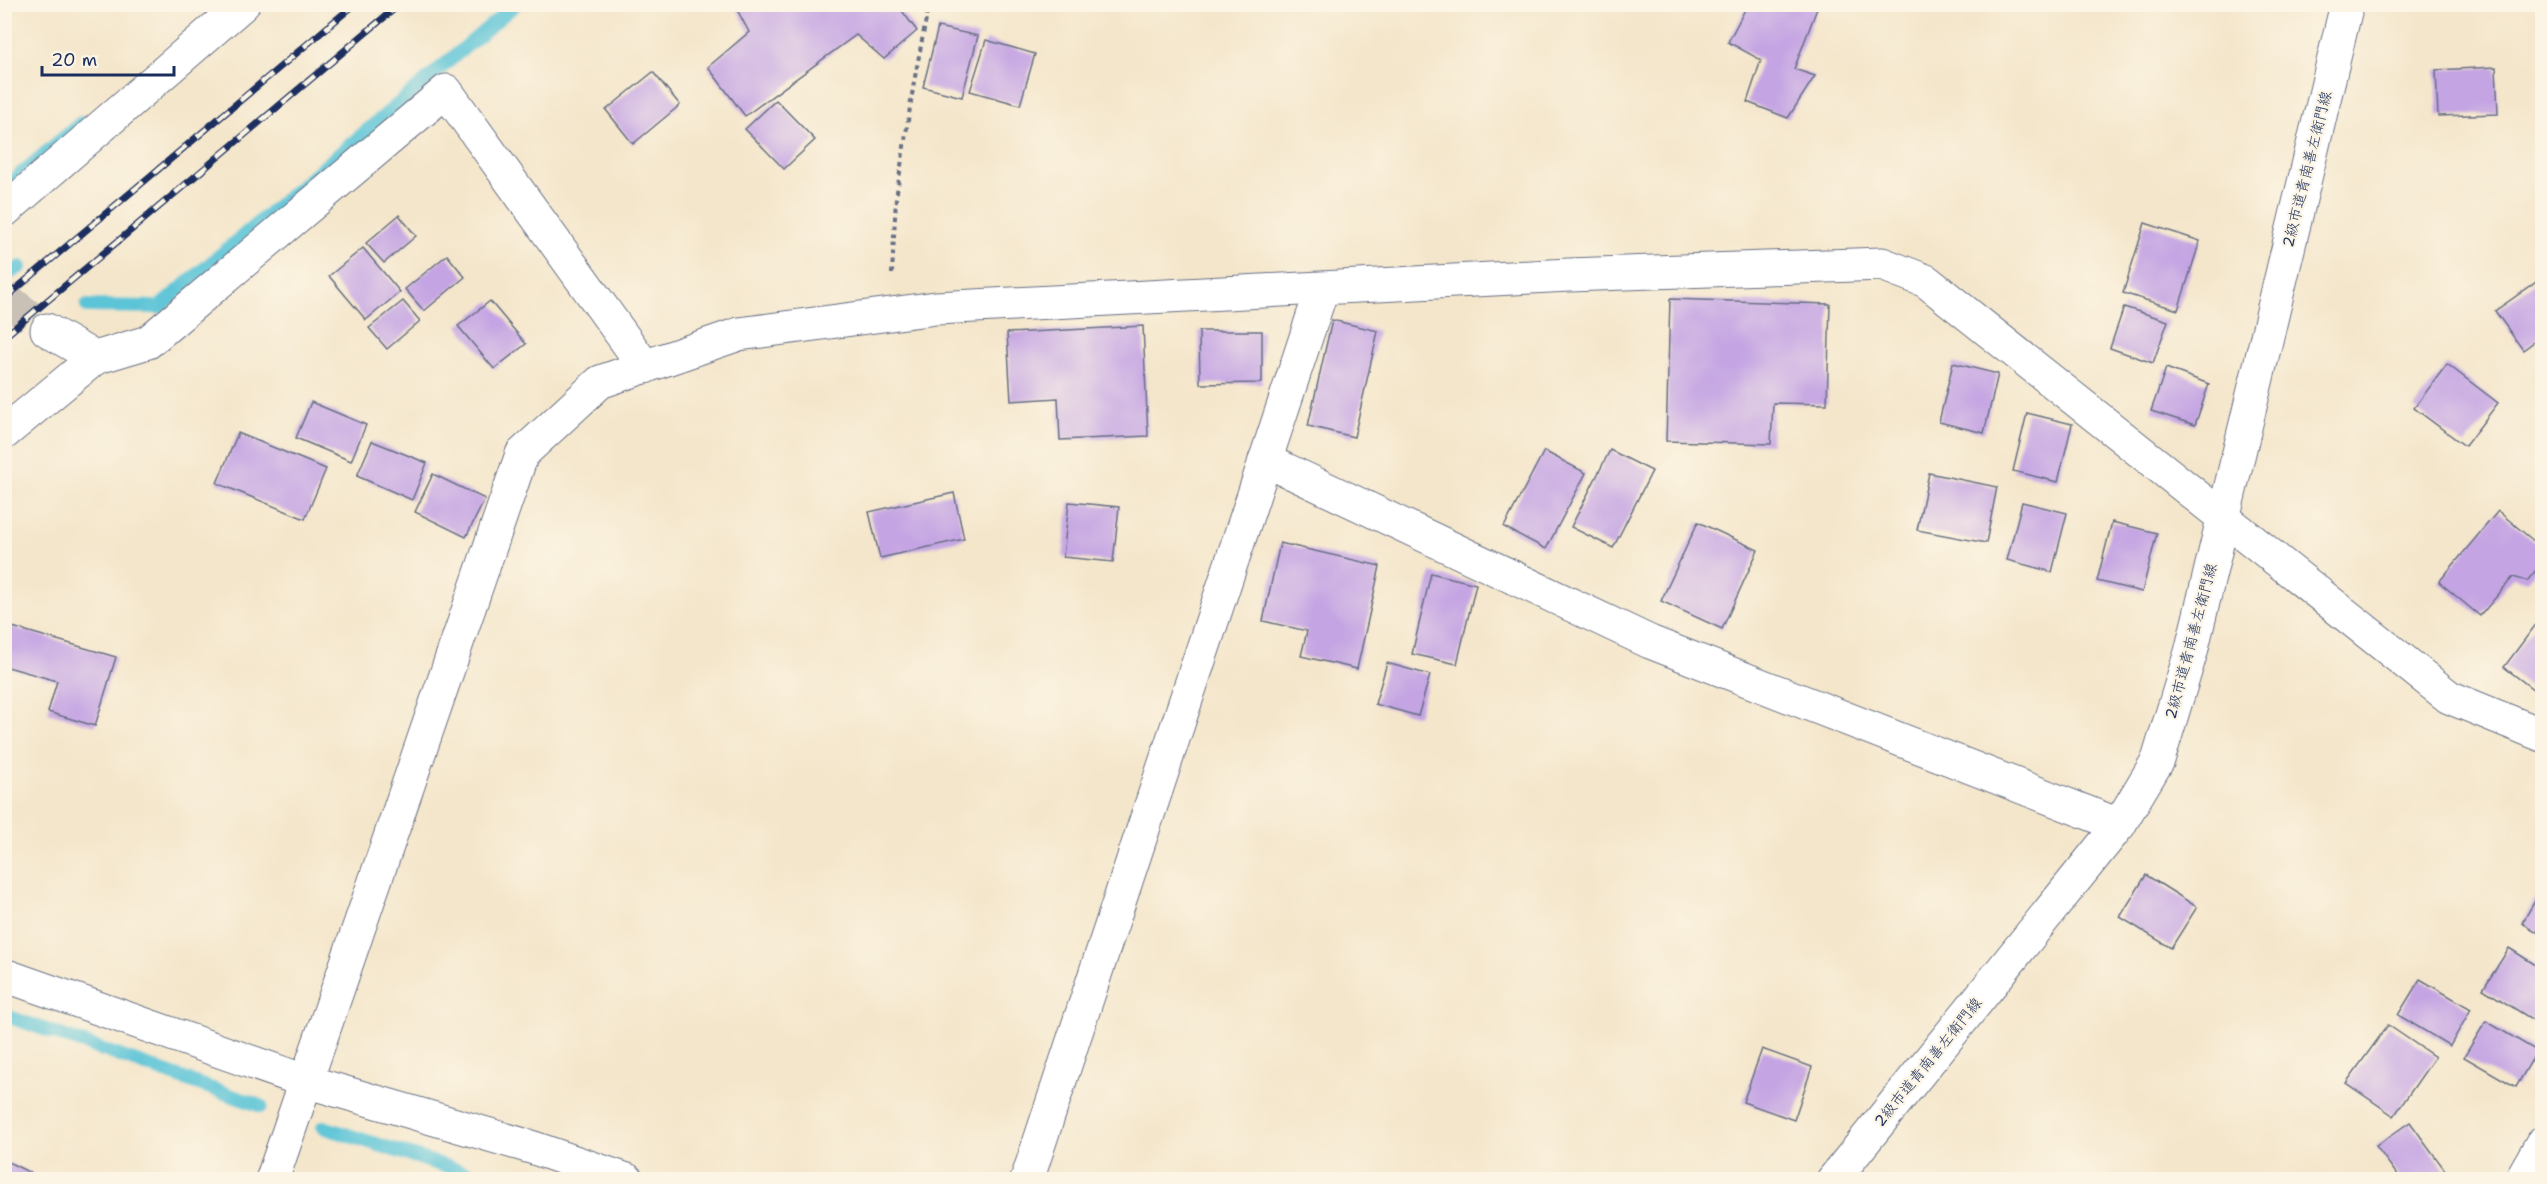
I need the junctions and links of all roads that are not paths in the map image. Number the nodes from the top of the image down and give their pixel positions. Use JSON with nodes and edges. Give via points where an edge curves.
{"nodes":[{"id":1,"x":243,"y":4,"type":"edge"},
{"id":2,"x":2348,"y":4,"type":"edge"},
{"id":3,"x":4,"y":211,"type":"edge"},
{"id":4,"x":1322,"y":289,"type":"junction"},
{"id":5,"x":47,"y":330,"type":"tunnel mouth"},
{"id":6,"x":95,"y":358,"type":"junction"},
{"id":7,"x":645,"y":367,"type":"junction"},
{"id":8,"x":4,"y":434,"type":"edge"},
{"id":9,"x":1265,"y":460,"type":"junction"},
{"id":10,"x":2222,"y":518,"type":"junction"},
{"id":11,"x":2542,"y":735,"type":"edge"},
{"id":12,"x":2119,"y":825,"type":"junction"},
{"id":13,"x":4,"y":975,"type":"edge"},
{"id":14,"x":304,"y":1081,"type":"junction"},
{"id":15,"x":2542,"y":1143,"type":"edge"},
{"id":16,"x":272,"y":1179,"type":"edge"},
{"id":17,"x":627,"y":1179,"type":"edge"},
{"id":18,"x":1027,"y":1179,"type":"edge"},
{"id":19,"x":1833,"y":1179,"type":"edge"},
{"id":20,"x":2521,"y":1179,"type":"edge"}],
"edges":[{"from":1,"to":3,"type":"street"},
{"from":2,"to":10,"type":"street","name":"2級市道青南善左衛門線"},
{"from":4,"to":7,"type":"street","via":[[936,308],[739,334]]},
{"from":4,"to":9,"type":"street"},
{"from":4,"to":10,"type":"street","via":[[1882,264],[1926,281]]},
{"from":5,"to":6,"type":"street"},
{"from":6,"to":7,"type":"street","via":[[148,342],[446,92]]},
{"from":6,"to":8,"type":"street"},
{"from":7,"to":14,"type":"street","via":[[600,382],[522,454]]},
{"from":9,"to":12,"type":"street","via":[[1650,642]]},
{"from":9,"to":18,"type":"street"},
{"from":10,"to":11,"type":"street","via":[[2449,697]]},
{"from":10,"to":12,"type":"street","name":"2級市道青南善左衛門線","via":[[2190,652],[2158,760]]},
{"from":12,"to":19,"type":"street","name":"2級市道青南善左衛門線"},
{"from":13,"to":14,"type":"street"},
{"from":14,"to":16,"type":"street"},
{"from":14,"to":17,"type":"street"},
{"from":15,"to":20,"type":"street"}]}
